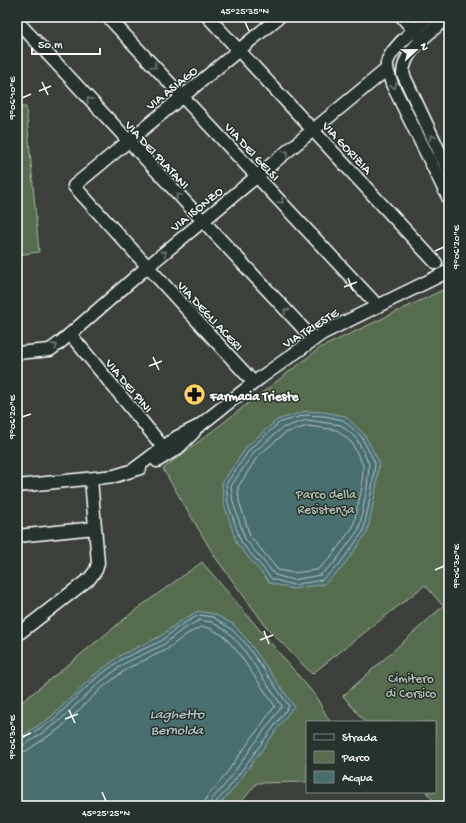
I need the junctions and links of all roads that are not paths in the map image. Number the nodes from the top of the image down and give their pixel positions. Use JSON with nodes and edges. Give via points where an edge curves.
{"nodes":[{"id":1,"x":108,"y":17,"type":"edge"},
{"id":2,"x":208,"y":17,"type":"edge"},
{"id":3,"x":279,"y":17,"type":"edge"},
{"id":4,"x":402,"y":17,"type":"edge"},
{"id":5,"x":429,"y":17,"type":"edge"},
{"id":6,"x":448,"y":17,"type":"edge"},
{"id":7,"x":17,"y":21,"type":"edge"},
{"id":8,"x":418,"y":35,"type":"junction"},
{"id":9,"x":239,"y":50,"type":"junction"},
{"id":10,"x":387,"y":69,"type":"junction"},
{"id":11,"x":182,"y":96,"type":"junction"},
{"id":12,"x":314,"y":130,"type":"junction"},
{"id":13,"x":127,"y":141,"type":"junction"},
{"id":14,"x":449,"y":172,"type":"edge"},
{"id":15,"x":258,"y":176,"type":"junction"},
{"id":16,"x":449,"y":199,"type":"edge"},
{"id":17,"x":202,"y":222,"type":"junction"},
{"id":18,"x":436,"y":263,"type":"dead end"},
{"id":19,"x":147,"y":267,"type":"junction"},
{"id":20,"x":449,"y":271,"type":"edge"},
{"id":21,"x":377,"y":305,"type":"junction"},
{"id":22,"x":70,"y":334,"type":"junction"},
{"id":23,"x":313,"y":339,"type":"junction"},
{"id":24,"x":17,"y":353,"type":"edge"},
{"id":25,"x":254,"y":383,"type":"junction"},
{"id":26,"x":166,"y":451,"type":"junction"},
{"id":27,"x":91,"y":479,"type":"junction"},
{"id":28,"x":17,"y":486,"type":"edge"},
{"id":29,"x":95,"y":528,"type":"junction"},
{"id":30,"x":17,"y":536,"type":"edge"},
{"id":31,"x":17,"y":635,"type":"edge"}],
"edges":[{"from":1,"to":11,"type":"street","name":"VIA DEI GELSI","one_way":true},
{"from":2,"to":9,"type":"street","name":"VIA GORIZIA"},
{"from":3,"to":9,"type":"street","name":"VIA ASIAGO"},
{"from":4,"to":8,"type":"street"},
{"from":5,"to":8,"type":"street"},
{"from":6,"to":8,"type":"street"},
{"from":13,"to":7,"type":"street","name":"VIA DEI PLATANI","one_way":true},
{"from":8,"to":10,"type":"street","via":[[391,54]]},
{"from":14,"to":8,"type":"street","one_way":true,"via":[[402,74],[405,59]]},
{"from":9,"to":11,"type":"street","name":"VIA ASIAGO"},
{"from":9,"to":12,"type":"street","name":"VIA GORIZIA"},
{"from":10,"to":12,"type":"street","name":"VIA ISONZO"},
{"from":10,"to":16,"type":"street","one_way":true},
{"from":11,"to":13,"type":"street","name":"VIA ASIAGO"},
{"from":11,"to":15,"type":"street","name":"VIA DEI GELSI"},
{"from":15,"to":12,"type":"street","name":"VIA ISONZO","one_way":true},
{"from":12,"to":18,"type":"street","name":"VIA GORIZIA"},
{"from":17,"to":13,"type":"street","name":"VIA DEI PLATANI","one_way":true},
{"from":13,"to":19,"type":"street","name":"VIA ASIAGO","via":[[74,186]]},
{"from":15,"to":17,"type":"street","name":"VIA ISONZO"},
{"from":15,"to":21,"type":"street","name":"VIA DEI GELSI","one_way":true},
{"from":19,"to":17,"type":"street","name":"VIA ISONZO","one_way":true},
{"from":23,"to":17,"type":"street","name":"VIA DEI PLATANI","one_way":true},
{"from":19,"to":22,"type":"street","name":"VIA ISONZO"},
{"from":19,"to":25,"type":"street","name":"VIA DEGLI ACERI"},
{"from":20,"to":21,"type":"street","name":"VIA TRIESTE"},
{"from":21,"to":23,"type":"street","name":"VIA TRIESTE"},
{"from":24,"to":22,"type":"street","name":"VIA ISONZO","one_way":true,"via":[[50,350]]},
{"from":22,"to":26,"type":"street","name":"VIA DEI PINI"},
{"from":23,"to":25,"type":"street","name":"VIA TRIESTE"},
{"from":25,"to":26,"type":"street","name":"VIA TRIESTE","via":[[199,426],[186,441]]},
{"from":26,"to":27,"type":"street","name":"VIA TRIESTE","via":[[133,470],[115,476]]},
{"from":27,"to":28,"type":"street","name":"VIA TRIESTE"},
{"from":27,"to":29,"type":"street"},
{"from":29,"to":30,"type":"street"},
{"from":29,"to":31,"type":"street","via":[[98,563],[96,570],[90,578]]}]}
